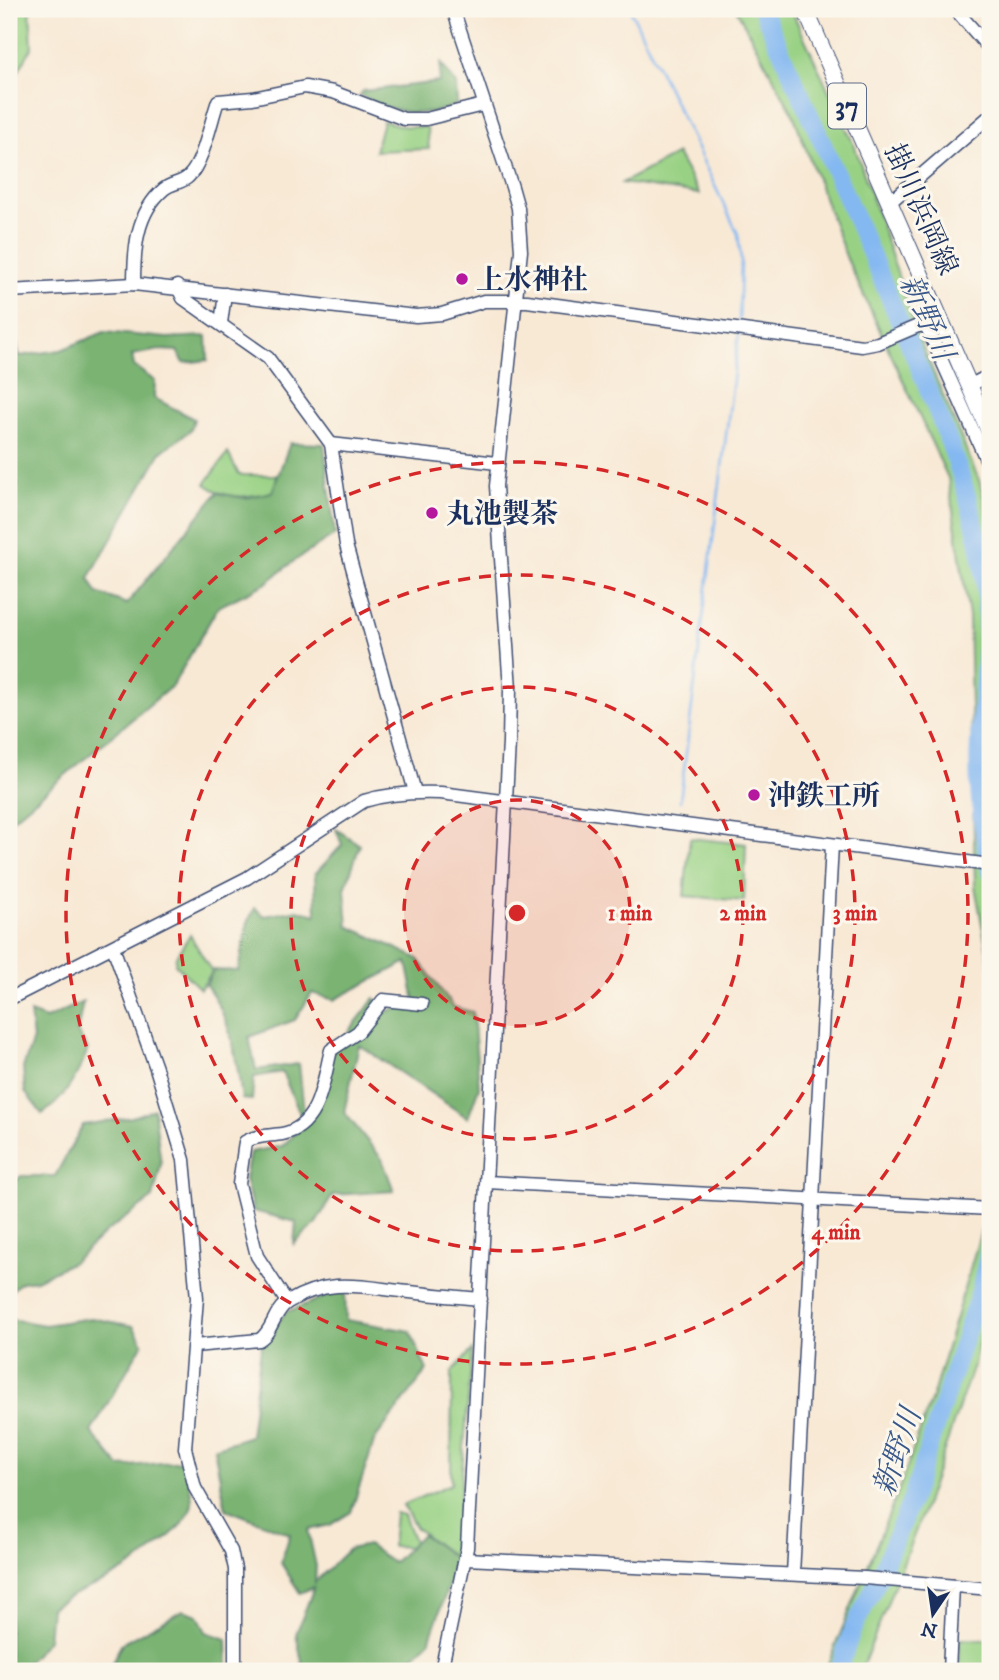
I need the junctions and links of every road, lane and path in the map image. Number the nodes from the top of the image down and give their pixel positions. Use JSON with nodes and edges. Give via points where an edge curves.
{"nodes":[{"id":1,"x":453,"y":9,"type":"edge"},
{"id":2,"x":804,"y":9,"type":"edge"},
{"id":3,"x":955,"y":9,"type":"edge"},
{"id":4,"x":990,"y":49,"type":"edge"},
{"id":5,"x":483,"y":105,"type":"junction"},
{"id":6,"x":990,"y":116,"type":"edge"},
{"id":7,"x":889,"y":203,"type":"junction"},
{"id":8,"x":134,"y":284,"type":"junction"},
{"id":9,"x":177,"y":286,"type":"junction"},
{"id":10,"x":9,"y":291,"type":"edge"},
{"id":11,"x":225,"y":294,"type":"junction"},
{"id":12,"x":514,"y":301,"type":"junction"},
{"id":13,"x":221,"y":323,"type":"junction"},
{"id":14,"x":990,"y":376,"type":"edge"},
{"id":15,"x":970,"y":386,"type":"junction"},
{"id":16,"x":990,"y":433,"type":"edge"},
{"id":17,"x":331,"y":444,"type":"junction"},
{"id":18,"x":497,"y":463,"type":"junction"},
{"id":19,"x":990,"y":468,"type":"edge"},
{"id":20,"x":415,"y":792,"type":"junction"},
{"id":21,"x":507,"y":802,"type":"junction"},
{"id":22,"x":832,"y":845,"type":"junction"},
{"id":23,"x":990,"y":866,"type":"edge"},
{"id":24,"x":113,"y":947,"type":"junction"},
{"id":25,"x":9,"y":999,"type":"edge"},
{"id":26,"x":422,"y":1004,"type":"dead end"},
{"id":27,"x":487,"y":1182,"type":"junction"},
{"id":28,"x":813,"y":1200,"type":"junction"},
{"id":29,"x":990,"y":1209,"type":"edge"},
{"id":30,"x":481,"y":1299,"type":"junction"},
{"id":31,"x":287,"y":1302,"type":"junction"},
{"id":32,"x":194,"y":1346,"type":"junction"},
{"id":33,"x":466,"y":1559,"type":"junction"},
{"id":34,"x":793,"y":1574,"type":"junction"},
{"id":35,"x":953,"y":1586,"type":"junction"},
{"id":36,"x":990,"y":1589,"type":"edge"},
{"id":37,"x":235,"y":1671,"type":"edge"},
{"id":38,"x":441,"y":1671,"type":"edge"},
{"id":39,"x":949,"y":1671,"type":"edge"}],
"edges":[{"from":1,"to":5,"type":"street"},
{"from":2,"to":7,"type":"main road","name":"掛川浜岡線","number":"37"},
{"from":3,"to":4,"type":"street"},
{"from":5,"to":8,"type":"street","via":[[426,119],[404,119],[332,92],[305,87],[218,101],[197,164],[188,178],[166,187],[139,224]]},
{"from":5,"to":12,"type":"street","via":[[518,208],[521,251]]},
{"from":6,"to":7,"type":"street"},
{"from":7,"to":15,"type":"main road","name":"掛川浜岡線","number":"37"},
{"from":8,"to":9,"type":"street"},
{"from":8,"to":10,"type":"street"},
{"from":9,"to":11,"type":"street"},
{"from":9,"to":13,"type":"street","via":[[183,298]]},
{"from":11,"to":12,"type":"street","via":[[416,316],[442,314],[484,301]]},
{"from":11,"to":13,"type":"street"},
{"from":12,"to":18,"type":"street"},
{"from":12,"to":19,"type":"street","via":[[862,346],[925,323]]},
{"from":13,"to":17,"type":"street","via":[[268,358]]},
{"from":14,"to":15,"type":"street"},
{"from":15,"to":16,"type":"main road","name":"掛川浜岡線","number":"37"},
{"from":17,"to":18,"type":"street"},
{"from":17,"to":20,"type":"street","via":[[346,545]]},
{"from":18,"to":21,"type":"street","via":[[510,689]]},
{"from":20,"to":21,"type":"street"},
{"from":20,"to":24,"type":"street","via":[[364,801],[247,878]]},
{"from":21,"to":22,"type":"street"},
{"from":21,"to":27,"type":"street"},
{"from":22,"to":23,"type":"street"},
{"from":22,"to":28,"type":"street"},
{"from":24,"to":25,"type":"street"},
{"from":24,"to":32,"type":"street","via":[[184,1160],[197,1298]]},
{"from":26,"to":31,"type":"street","via":[[383,1000],[358,1032],[331,1050],[321,1094],[302,1125],[245,1142],[240,1184],[257,1256]]},
{"from":27,"to":28,"type":"street"},
{"from":27,"to":30,"type":"street"},
{"from":28,"to":29,"type":"street"},
{"from":28,"to":34,"type":"street"},
{"from":30,"to":31,"type":"street","via":[[362,1284],[332,1286]]},
{"from":30,"to":33,"type":"street"},
{"from":31,"to":32,"type":"street","via":[[259,1340]]},
{"from":32,"to":37,"type":"street","via":[[186,1448],[195,1488],[231,1551],[235,1569]]},
{"from":33,"to":34,"type":"street"},
{"from":33,"to":38,"type":"street"},
{"from":34,"to":35,"type":"street"},
{"from":35,"to":36,"type":"street"},
{"from":35,"to":39,"type":"street"}]}
